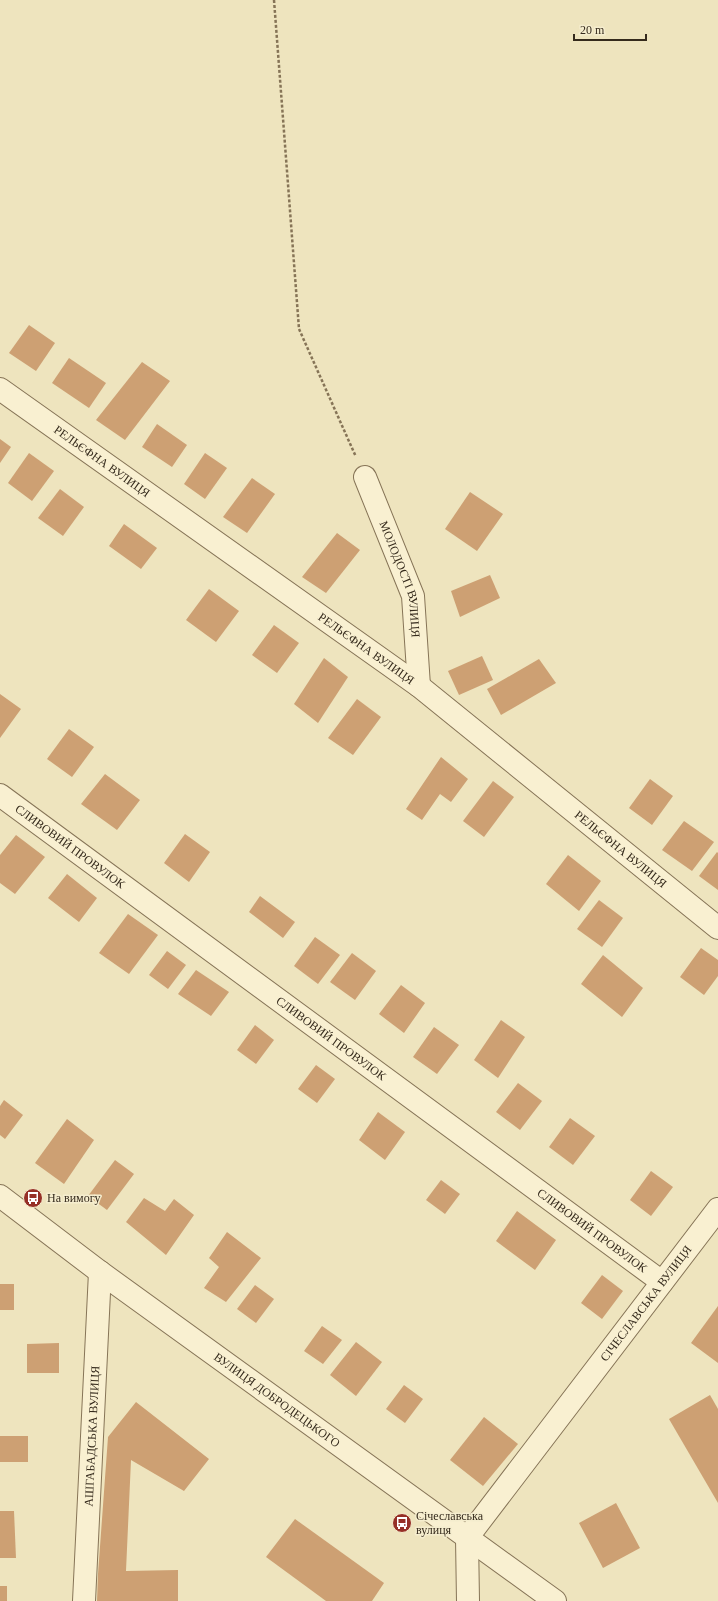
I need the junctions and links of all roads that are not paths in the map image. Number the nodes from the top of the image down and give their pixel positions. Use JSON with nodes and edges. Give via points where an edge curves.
{"nodes":[{"id":1,"x":0,"y":389,"type":"edge"},
{"id":2,"x":365,"y":477,"type":"road end"},
{"id":3,"x":419,"y":686,"type":"junction"},
{"id":4,"x":0,"y":795,"type":"edge"},
{"id":5,"x":718,"y":928,"type":"edge"},
{"id":6,"x":0,"y":1196,"type":"edge"},
{"id":7,"x":718,"y":1209,"type":"edge"},
{"id":8,"x":100,"y":1272,"type":"junction"},
{"id":9,"x":662,"y":1282,"type":"junction"},
{"id":10,"x":466,"y":1538,"type":"junction"},
{"id":11,"x":84,"y":1601,"type":"edge"},
{"id":12,"x":468,"y":1601,"type":"edge"},
{"id":13,"x":555,"y":1601,"type":"edge"}],
"edges":[{"from":1,"to":3,"type":"street","name":"РЕЛЬЄФНА ВУЛИЦЯ"},
{"from":2,"to":3,"type":"street","name":"МОЛОДОСТІ ВУЛИЦЯ","via":[[413,596]]},
{"from":3,"to":5,"type":"street","name":"РЕЛЬЄФНА ВУЛИЦЯ"},
{"from":4,"to":9,"type":"street","name":"СЛИВОВИЙ ПРОВУЛОК"},
{"from":6,"to":8,"type":"street","name":"ВУЛИЦЯ ДОБРОДЕЦЬКОГО"},
{"from":7,"to":9,"type":"street","name":"СІЧЕСЛАВСЬКА ВУЛИЦЯ"},
{"from":8,"to":10,"type":"street","name":"ВУЛИЦЯ ДОБРОДЕЦЬКОГО"},
{"from":8,"to":11,"type":"street","name":"АШГАБАДСЬКА ВУЛИЦЯ"},
{"from":9,"to":10,"type":"street","name":"СІЧЕСЛАВСЬКА ВУЛИЦЯ"},
{"from":10,"to":12,"type":"street"},
{"from":10,"to":13,"type":"street","name":"ВУЛИЦЯ ДОБРОДЕЦЬКОГО"}]}
